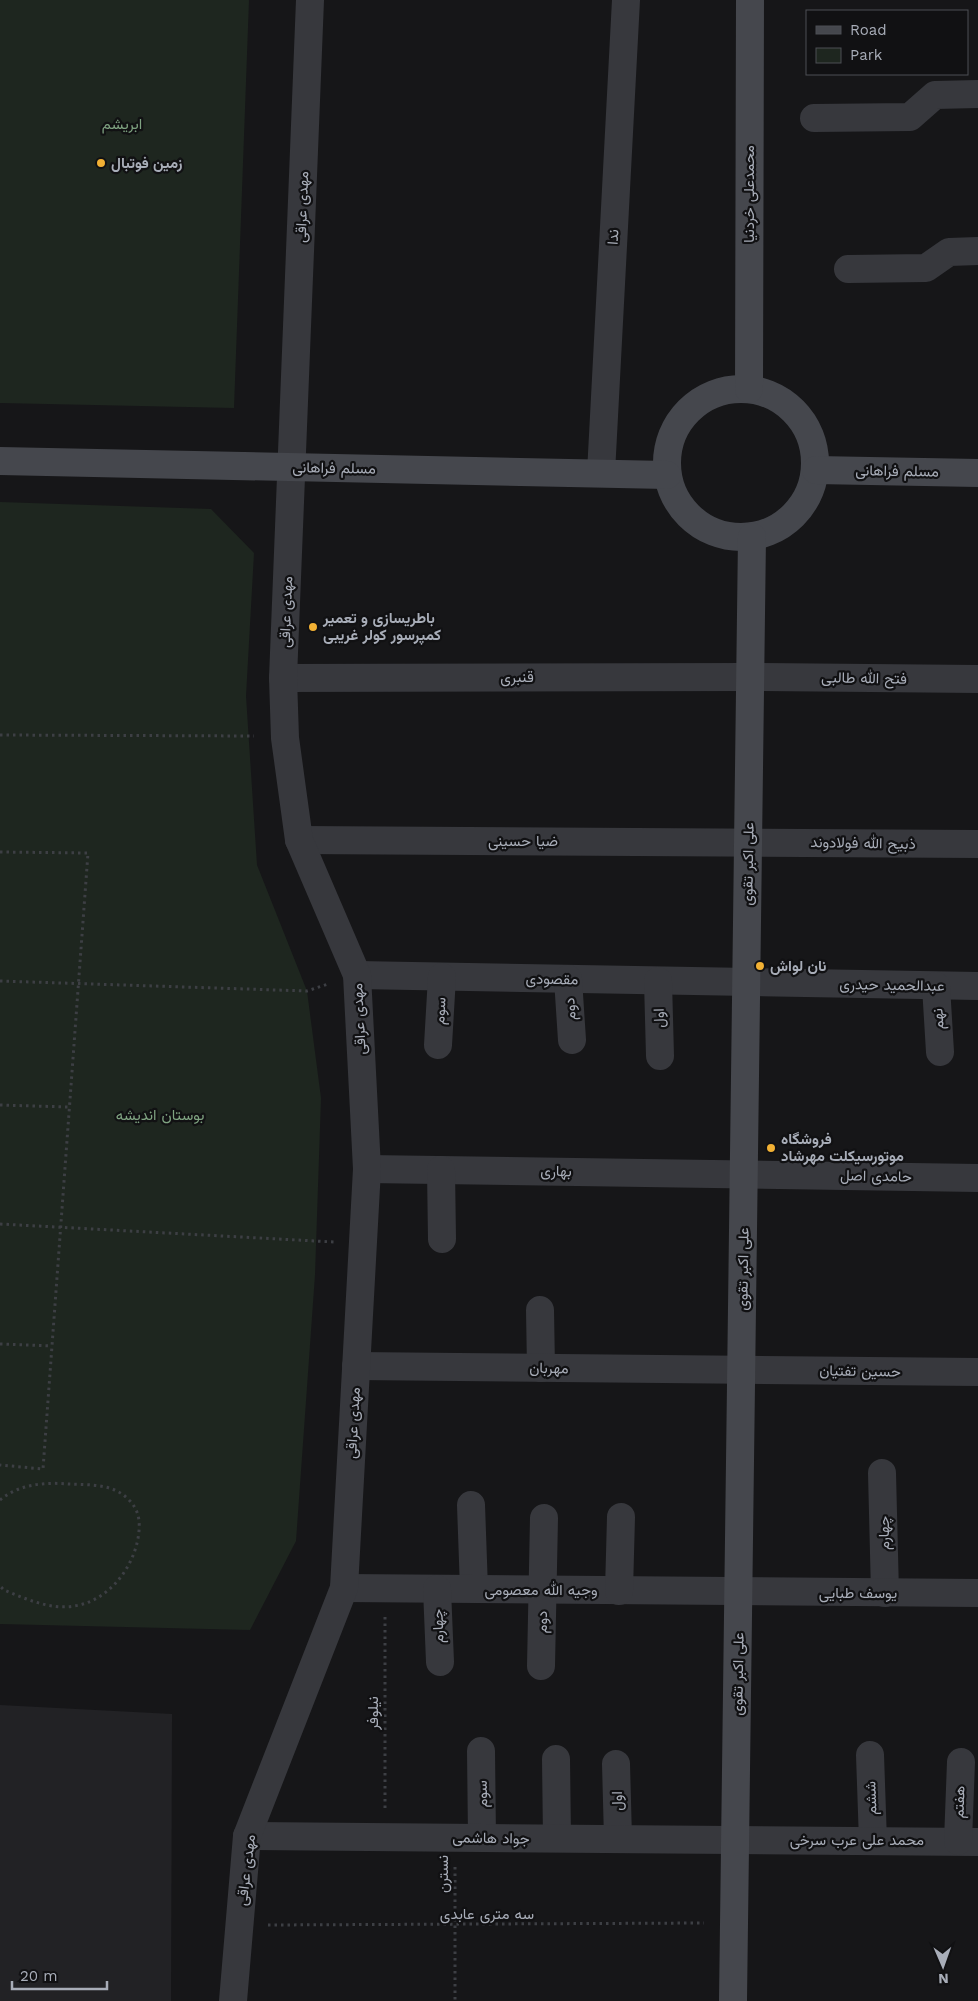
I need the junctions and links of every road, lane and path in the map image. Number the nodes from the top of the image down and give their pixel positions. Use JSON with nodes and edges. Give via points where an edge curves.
{"nodes":[{"id":1,"x":310,"y":0,"type":"edge"},
{"id":2,"x":626,"y":0,"type":"edge"},
{"id":3,"x":750,"y":0,"type":"edge"},
{"id":4,"x":978,"y":94,"type":"edge"},
{"id":5,"x":814,"y":118,"type":"dead end"},
{"id":6,"x":978,"y":251,"type":"edge"},
{"id":7,"x":848,"y":269,"type":"dead end"},
{"id":8,"x":749,"y":389,"type":"junction"},
{"id":9,"x":0,"y":461,"type":"edge"},
{"id":10,"x":292,"y":467,"type":"junction"},
{"id":11,"x":816,"y":470,"type":"junction"},
{"id":12,"x":601,"y":473,"type":"junction"},
{"id":13,"x":978,"y":473,"type":"edge"},
{"id":14,"x":667,"y":475,"type":"junction"},
{"id":15,"x":752,"y":537,"type":"junction"},
{"id":16,"x":750,"y":677,"type":"junction"},
{"id":17,"x":283,"y":678,"type":"junction"},
{"id":18,"x":978,"y":679,"type":"edge"},
{"id":19,"x":0,"y":735,"type":"edge"},
{"id":20,"x":285,"y":738,"type":"junction"},
{"id":21,"x":299,"y":840,"type":"junction"},
{"id":22,"x":748,"y":842,"type":"junction"},
{"id":23,"x":978,"y":844,"type":"edge"},
{"id":24,"x":0,"y":852,"type":"edge"},
{"id":25,"x":357,"y":975,"type":"junction"},
{"id":26,"x":442,"y":977,"type":"junction"},
{"id":27,"x":568,"y":979,"type":"junction"},
{"id":28,"x":0,"y":981,"type":"edge"},
{"id":29,"x":658,"y":981,"type":"junction"},
{"id":30,"x":746,"y":982,"type":"junction"},
{"id":31,"x":78,"y":984,"type":"junction"},
{"id":32,"x":936,"y":986,"type":"junction"},
{"id":33,"x":978,"y":986,"type":"edge"},
{"id":34,"x":572,"y":1040,"type":"dead end"},
{"id":35,"x":438,"y":1044,"type":"dead end"},
{"id":36,"x":940,"y":1052,"type":"dead end"},
{"id":37,"x":660,"y":1056,"type":"dead end"},
{"id":38,"x":0,"y":1105,"type":"edge"},
{"id":39,"x":69,"y":1107,"type":"junction"},
{"id":40,"x":367,"y":1169,"type":"junction"},
{"id":41,"x":441,"y":1170,"type":"junction"},
{"id":42,"x":744,"y":1174,"type":"junction"},
{"id":43,"x":978,"y":1178,"type":"edge"},
{"id":44,"x":0,"y":1224,"type":"edge"},
{"id":45,"x":61,"y":1227,"type":"junction"},
{"id":46,"x":442,"y":1239,"type":"dead end"},
{"id":47,"x":363,"y":1244,"type":"junction"},
{"id":48,"x":540,"y":1310,"type":"dead end"},
{"id":49,"x":0,"y":1344,"type":"edge"},
{"id":50,"x":52,"y":1346,"type":"junction"},
{"id":51,"x":356,"y":1366,"type":"junction"},
{"id":52,"x":541,"y":1368,"type":"junction"},
{"id":53,"x":742,"y":1370,"type":"junction"},
{"id":54,"x":978,"y":1372,"type":"edge"},
{"id":55,"x":0,"y":1465,"type":"edge"},
{"id":56,"x":882,"y":1473,"type":"dead end"},
{"id":57,"x":8,"y":1493,"type":"junction"},
{"id":58,"x":0,"y":1496,"type":"edge"},
{"id":59,"x":0,"y":1500,"type":"edge"},
{"id":60,"x":471,"y":1505,"type":"dead end"},
{"id":61,"x":621,"y":1517,"type":"dead end"},
{"id":62,"x":544,"y":1518,"type":"dead end"},
{"id":63,"x":0,"y":1586,"type":"edge"},
{"id":64,"x":344,"y":1588,"type":"junction"},
{"id":65,"x":385,"y":1589,"type":"junction"},
{"id":66,"x":437,"y":1589,"type":"junction"},
{"id":67,"x":474,"y":1589,"type":"junction"},
{"id":68,"x":542,"y":1590,"type":"junction"},
{"id":69,"x":619,"y":1590,"type":"junction"},
{"id":70,"x":739,"y":1592,"type":"junction"},
{"id":71,"x":885,"y":1593,"type":"junction"},
{"id":72,"x":978,"y":1593,"type":"edge"},
{"id":73,"x":440,"y":1662,"type":"dead end"},
{"id":74,"x":541,"y":1666,"type":"dead end"},
{"id":75,"x":481,"y":1751,"type":"dead end"},
{"id":76,"x":870,"y":1755,"type":"dead end"},
{"id":77,"x":556,"y":1759,"type":"dead end"},
{"id":78,"x":961,"y":1762,"type":"dead end"},
{"id":79,"x":616,"y":1764,"type":"dead end"},
{"id":80,"x":247,"y":1836,"type":"junction"},
{"id":81,"x":385,"y":1837,"type":"junction"},
{"id":82,"x":454,"y":1837,"type":"junction"},
{"id":83,"x":482,"y":1837,"type":"junction"},
{"id":84,"x":557,"y":1838,"type":"junction"},
{"id":85,"x":618,"y":1838,"type":"junction"},
{"id":86,"x":735,"y":1840,"type":"junction"},
{"id":87,"x":873,"y":1840,"type":"junction"},
{"id":88,"x":968,"y":1841,"type":"edge"},
{"id":89,"x":734,"y":1922,"type":"junction"},
{"id":90,"x":240,"y":1925,"type":"junction"},
{"id":91,"x":455,"y":1926,"type":"junction"},
{"id":92,"x":233,"y":2001,"type":"edge"},
{"id":93,"x":455,"y":2001,"type":"edge"},
{"id":94,"x":733,"y":2001,"type":"edge"}],
"edges":[{"from":1,"to":10,"type":"street","name":"مهدی عراقی"},
{"from":2,"to":12,"type":"street","name":"ندا"},
{"from":3,"to":8,"type":"main road","name":"محمدعلی خردنیا"},
{"from":4,"to":5,"type":"street","via":[[935,95],[910,117]]},
{"from":6,"to":7,"type":"street","via":[[948,252],[926,268]]},
{"from":8,"to":11,"type":"main road","via":[[772,395],[792,407],[806,425],[815,447]]},
{"from":8,"to":14,"type":"main road","via":[[727,390],[705,398],[687,412],[674,430],[667,452]]},
{"from":9,"to":10,"type":"main road","name":"مسلم فراهانی"},
{"from":10,"to":12,"type":"main road","name":"مسلم فراهانی"},
{"from":10,"to":17,"type":"street","name":"مهدی عراقی"},
{"from":11,"to":13,"type":"main road","name":"مسلم فراهانی"},
{"from":11,"to":15,"type":"main road","via":[[810,494],[796,515],[776,530]]},
{"from":12,"to":14,"type":"main road","name":"مسلم فراهانی"},
{"from":14,"to":15,"type":"main road","via":[[674,497],[688,516],[706,530],[728,537]]},
{"from":15,"to":16,"type":"main road","name":"علی اکبر تقوی"},
{"from":16,"to":17,"type":"street","name":"قنبری"},
{"from":16,"to":18,"type":"street","name":"فتح الله طالبی"},
{"from":16,"to":22,"type":"main road","name":"علی اکبر تقوی"},
{"from":17,"to":20,"type":"street","name":"مهدی عراقی"},
{"from":19,"to":20,"type":"path"},
{"from":20,"to":21,"type":"street","name":"مهدی عراقی"},
{"from":21,"to":22,"type":"street","name":"ضیا حسینی"},
{"from":21,"to":25,"type":"street","name":"مهدی عراقی"},
{"from":22,"to":23,"type":"street","name":"ذبیح الله فولادوند"},
{"from":22,"to":30,"type":"main road","name":"علی اکبر تقوی"},
{"from":24,"to":31,"type":"path","via":[[88,852]]},
{"from":25,"to":26,"type":"street","name":"مقصودی"},
{"from":25,"to":31,"type":"path","via":[[308,991]]},
{"from":25,"to":40,"type":"street","name":"مهدی عراقی"},
{"from":26,"to":27,"type":"street","name":"مقصودی"},
{"from":26,"to":35,"type":"street","name":"سوم"},
{"from":27,"to":29,"type":"street","name":"مقصودی"},
{"from":27,"to":34,"type":"street","name":"دوم"},
{"from":28,"to":31,"type":"path"},
{"from":29,"to":30,"type":"street","name":"مقصودی"},
{"from":29,"to":37,"type":"street","name":"اول"},
{"from":30,"to":32,"type":"street","name":"عبدالحمید حیدری"},
{"from":30,"to":42,"type":"main road","name":"علی اکبر تقوی"},
{"from":31,"to":39,"type":"path"},
{"from":32,"to":33,"type":"street","name":"عبدالحمید حیدری"},
{"from":32,"to":36,"type":"street","name":"نهم"},
{"from":38,"to":39,"type":"path"},
{"from":39,"to":45,"type":"path"},
{"from":40,"to":41,"type":"street","name":"بهاری"},
{"from":40,"to":47,"type":"street","name":"مهدی عراقی"},
{"from":41,"to":42,"type":"street","name":"بهاری"},
{"from":41,"to":46,"type":"street"},
{"from":42,"to":43,"type":"street","name":"حامدی اصل"},
{"from":42,"to":53,"type":"main road","name":"علی اکبر تقوی"},
{"from":44,"to":45,"type":"path"},
{"from":45,"to":47,"type":"path"},
{"from":45,"to":50,"type":"path"},
{"from":47,"to":51,"type":"street","name":"مهدی عراقی"},
{"from":48,"to":52,"type":"street"},
{"from":49,"to":50,"type":"path"},
{"from":50,"to":55,"type":"path","via":[[43,1469]]},
{"from":51,"to":52,"type":"street","name":"مهربان"},
{"from":51,"to":64,"type":"street","name":"مهدی عراقی"},
{"from":52,"to":53,"type":"street","name":"مهربان"},
{"from":53,"to":54,"type":"street","name":"حسین تفتیان"},
{"from":53,"to":70,"type":"main road","name":"علی اکبر تقوی"},
{"from":56,"to":71,"type":"street","name":"چهارم"},
{"from":57,"to":58,"type":"path"},
{"from":57,"to":59,"type":"path"},
{"from":57,"to":63,"type":"path","via":[[44,1482],[104,1486],[129,1500],[140,1516],[138,1548],[123,1575],[100,1597],[74,1606],[41,1604]]},
{"from":60,"to":67,"type":"street"},
{"from":61,"to":69,"type":"street"},
{"from":62,"to":68,"type":"street","name":"دوم"},
{"from":64,"to":65,"type":"street","name":"وجیه الله معصومی"},
{"from":64,"to":80,"type":"street","name":"مهدی عراقی"},
{"from":65,"to":66,"type":"street","name":"وجیه الله معصومی"},
{"from":65,"to":81,"type":"path","name":"نیلوفر"},
{"from":66,"to":67,"type":"street","name":"وجیه الله معصومی"},
{"from":66,"to":73,"type":"street","name":"چهارم"},
{"from":67,"to":68,"type":"street","name":"وجیه الله معصومی"},
{"from":68,"to":69,"type":"street","name":"وجیه الله معصومی"},
{"from":68,"to":74,"type":"street","name":"دوم"},
{"from":69,"to":70,"type":"street","name":"وجیه الله معصومی"},
{"from":70,"to":71,"type":"street","name":"یوسف طبایی"},
{"from":70,"to":86,"type":"main road","name":"علی اکبر تقوی"},
{"from":71,"to":72,"type":"street","name":"یوسف طبایی"},
{"from":75,"to":83,"type":"street","name":"سوم"},
{"from":76,"to":87,"type":"street","name":"ششم"},
{"from":77,"to":84,"type":"street"},
{"from":78,"to":88,"type":"street","name":"هفتم"},
{"from":79,"to":85,"type":"street","name":"اول"},
{"from":80,"to":81,"type":"street","name":"جواد هاشمی"},
{"from":80,"to":90,"type":"street","name":"مهدی عراقی"},
{"from":81,"to":82,"type":"street","name":"جواد هاشمی"},
{"from":82,"to":83,"type":"street","name":"جواد هاشمی"},
{"from":82,"to":91,"type":"path","name":"نسترن"},
{"from":83,"to":84,"type":"street","name":"جواد هاشمی"},
{"from":84,"to":85,"type":"street","name":"جواد هاشمی"},
{"from":85,"to":86,"type":"street","name":"جواد هاشمی"},
{"from":86,"to":87,"type":"street","name":"محمد علی عرب سرخی"},
{"from":86,"to":89,"type":"main road","name":"علی اکبر تقوی"},
{"from":87,"to":88,"type":"street","name":"محمد علی عرب سرخی"},
{"from":89,"to":91,"type":"path","name":"سه متری عابدی"},
{"from":89,"to":94,"type":"main road","name":"علی اکبر تقوی"},
{"from":90,"to":91,"type":"path","name":"سه متری عابدی"},
{"from":90,"to":92,"type":"street","name":"مهدی عراقی"},
{"from":91,"to":93,"type":"path","name":"نسترن"}]}
